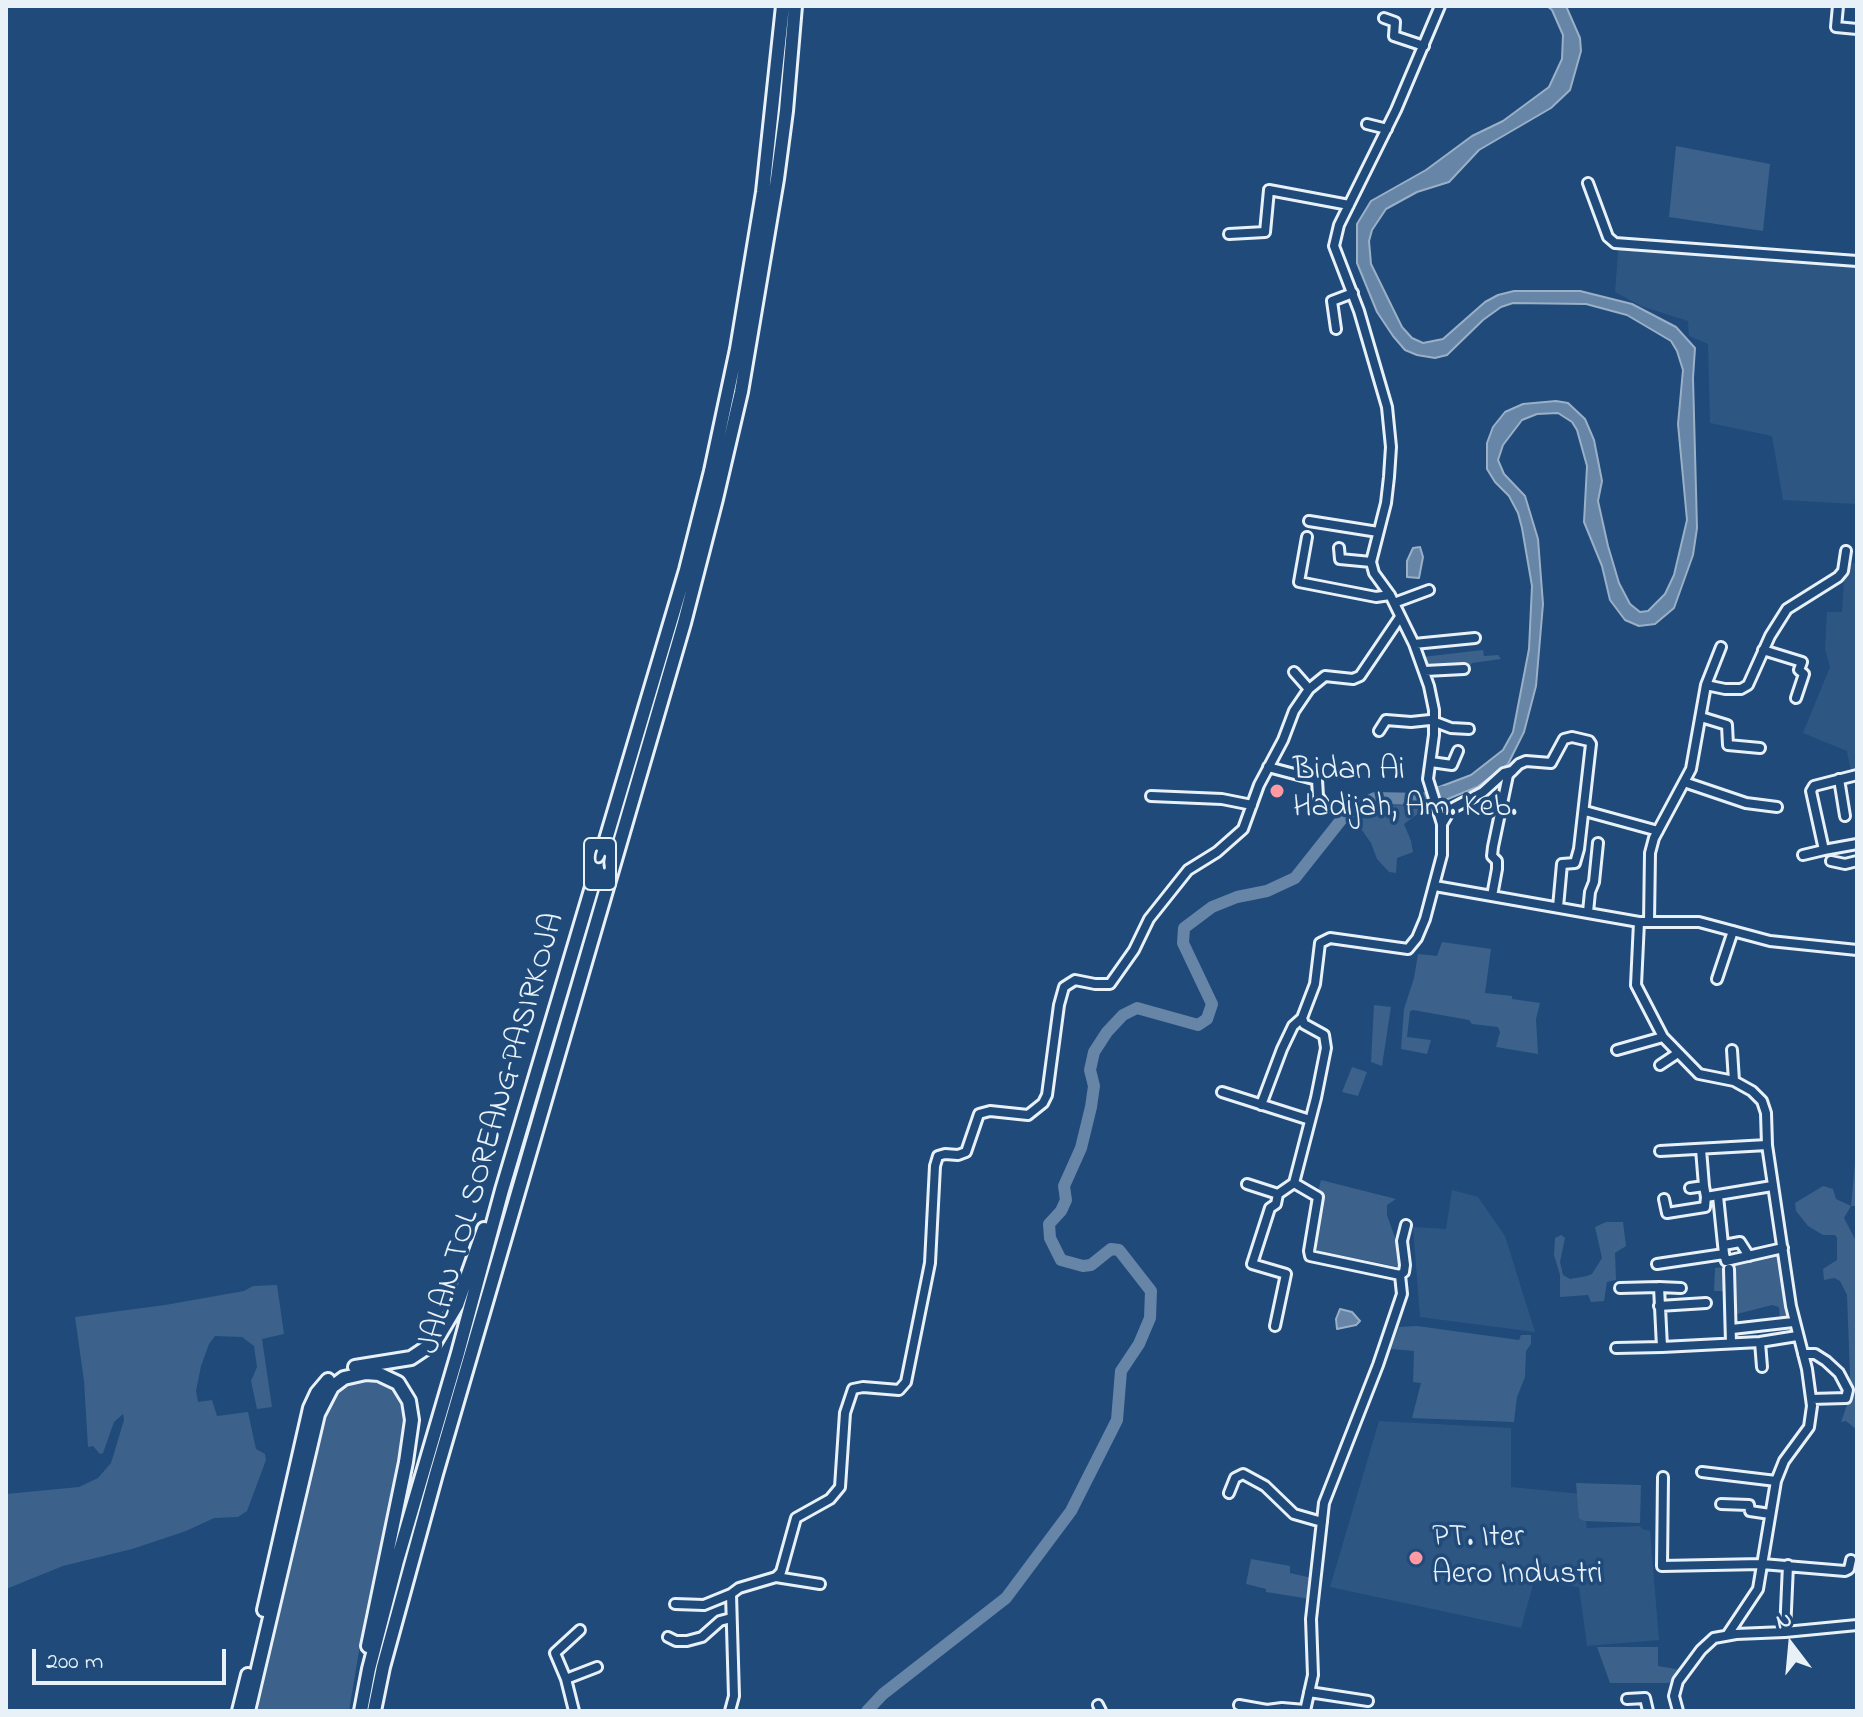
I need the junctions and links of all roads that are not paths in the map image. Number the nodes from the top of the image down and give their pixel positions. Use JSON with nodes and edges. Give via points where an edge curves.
{"nodes":[{"id":1,"x":783,"y":6,"type":"edge"},
{"id":2,"x":795,"y":6,"type":"edge"},
{"id":3,"x":1440,"y":6,"type":"edge"},
{"id":4,"x":1838,"y":6,"type":"edge"},
{"id":5,"x":1384,"y":18,"type":"dead end"},
{"id":6,"x":1857,"y":29,"type":"edge"},
{"id":7,"x":1424,"y":46,"type":"junction"},
{"id":8,"x":1367,"y":124,"type":"dead end"},
{"id":9,"x":1387,"y":129,"type":"junction"},
{"id":10,"x":1588,"y":183,"type":"dead end"},
{"id":11,"x":1349,"y":205,"type":"junction"},
{"id":12,"x":1229,"y":234,"type":"dead end"},
{"id":13,"x":1857,"y":261,"type":"edge"},
{"id":14,"x":1353,"y":293,"type":"junction"},
{"id":15,"x":1336,"y":329,"type":"dead end"},
{"id":16,"x":1309,"y":521,"type":"dead end"},
{"id":17,"x":1378,"y":532,"type":"junction"},
{"id":18,"x":1307,"y":537,"type":"dead end"},
{"id":19,"x":1339,"y":548,"type":"dead end"},
{"id":20,"x":1846,"y":551,"type":"dead end"},
{"id":21,"x":1371,"y":562,"type":"junction"},
{"id":22,"x":1429,"y":590,"type":"dead end"},
{"id":23,"x":1392,"y":599,"type":"junction"},
{"id":24,"x":1400,"y":617,"type":"junction"},
{"id":25,"x":1475,"y":638,"type":"dead end"},
{"id":26,"x":1414,"y":644,"type":"junction"},
{"id":27,"x":1721,"y":647,"type":"dead end"},
{"id":28,"x":1763,"y":650,"type":"junction"},
{"id":29,"x":1464,"y":669,"type":"dead end"},
{"id":30,"x":1425,"y":671,"type":"junction"},
{"id":31,"x":1294,"y":672,"type":"dead end"},
{"id":32,"x":1706,"y":685,"type":"junction"},
{"id":33,"x":1309,"y":689,"type":"junction"},
{"id":34,"x":1796,"y":698,"type":"dead end"},
{"id":35,"x":1701,"y":717,"type":"junction"},
{"id":36,"x":1434,"y":721,"type":"junction"},
{"id":37,"x":1469,"y":729,"type":"dead end"},
{"id":38,"x":1379,"y":731,"type":"dead end"},
{"id":39,"x":1760,"y":748,"type":"dead end"},
{"id":40,"x":1458,"y":751,"type":"dead end"},
{"id":41,"x":1431,"y":762,"type":"junction"},
{"id":42,"x":1268,"y":767,"type":"junction"},
{"id":43,"x":1512,"y":771,"type":"junction"},
{"id":44,"x":1857,"y":775,"type":"edge"},
{"id":45,"x":1839,"y":779,"type":"junction"},
{"id":46,"x":1684,"y":782,"type":"junction"},
{"id":47,"x":1151,"y":796,"type":"dead end"},
{"id":48,"x":1252,"y":805,"type":"junction"},
{"id":49,"x":1324,"y":805,"type":"dead end"},
{"id":50,"x":1777,"y":807,"type":"dead end"},
{"id":51,"x":1585,"y":811,"type":"junction"},
{"id":52,"x":1845,"y":816,"type":"dead end"},
{"id":53,"x":1442,"y":824,"type":"junction"},
{"id":54,"x":1658,"y":831,"type":"junction"},
{"id":55,"x":1598,"y":843,"type":"dead end"},
{"id":56,"x":1857,"y":844,"type":"edge"},
{"id":57,"x":1824,"y":850,"type":"junction"},
{"id":58,"x":1803,"y":855,"type":"dead end"},
{"id":59,"x":1831,"y":861,"type":"dead end"},
{"id":60,"x":1857,"y":861,"type":"edge"},
{"id":61,"x":1435,"y":886,"type":"junction"},
{"id":62,"x":1492,"y":896,"type":"junction"},
{"id":63,"x":1558,"y":907,"type":"junction"},
{"id":64,"x":1588,"y":912,"type":"junction"},
{"id":65,"x":1644,"y":922,"type":"junction"},
{"id":66,"x":1728,"y":929,"type":"junction"},
{"id":67,"x":1857,"y":950,"type":"edge"},
{"id":68,"x":1717,"y":979,"type":"dead end"},
{"id":69,"x":1302,"y":1018,"type":"junction"},
{"id":70,"x":1663,"y":1037,"type":"junction"},
{"id":71,"x":1617,"y":1050,"type":"dead end"},
{"id":72,"x":1732,"y":1050,"type":"dead end"},
{"id":73,"x":1678,"y":1053,"type":"junction"},
{"id":74,"x":1660,"y":1065,"type":"dead end"},
{"id":75,"x":1734,"y":1081,"type":"junction"},
{"id":76,"x":1222,"y":1092,"type":"dead end"},
{"id":77,"x":1261,"y":1105,"type":"junction"},
{"id":78,"x":1310,"y":1120,"type":"junction"},
{"id":79,"x":1767,"y":1145,"type":"junction"},
{"id":80,"x":1701,"y":1149,"type":"junction"},
{"id":81,"x":1660,"y":1151,"type":"dead end"},
{"id":82,"x":1294,"y":1183,"type":"junction"},
{"id":83,"x":1247,"y":1184,"type":"dead end"},
{"id":84,"x":1704,"y":1186,"type":"junction"},
{"id":85,"x":1772,"y":1186,"type":"junction"},
{"id":86,"x":1690,"y":1188,"type":"dead end"},
{"id":87,"x":502,"y":1190,"type":"junction"},
{"id":88,"x":1278,"y":1194,"type":"junction"},
{"id":89,"x":1718,"y":1196,"type":"junction"},
{"id":90,"x":1706,"y":1197,"type":"junction"},
{"id":91,"x":1664,"y":1199,"type":"dead end"},
{"id":92,"x":1406,"y":1225,"type":"dead end"},
{"id":93,"x":1783,"y":1248,"type":"junction"},
{"id":94,"x":1724,"y":1250,"type":"junction"},
{"id":95,"x":1749,"y":1256,"type":"junction"},
{"id":96,"x":1657,"y":1264,"type":"dead end"},
{"id":97,"x":1729,"y":1269,"type":"dead end"},
{"id":98,"x":1400,"y":1275,"type":"junction"},
{"id":99,"x":1659,"y":1287,"type":"junction"},
{"id":100,"x":1620,"y":1288,"type":"dead end"},
{"id":101,"x":1681,"y":1288,"type":"dead end"},
{"id":102,"x":1706,"y":1303,"type":"dead end"},
{"id":103,"x":1659,"y":1306,"type":"junction"},
{"id":104,"x":1793,"y":1322,"type":"junction"},
{"id":105,"x":1275,"y":1326,"type":"dead end"},
{"id":106,"x":1732,"y":1329,"type":"junction"},
{"id":107,"x":1797,"y":1336,"type":"junction"},
{"id":108,"x":1760,"y":1342,"type":"junction"},
{"id":109,"x":1731,"y":1343,"type":"junction"},
{"id":110,"x":1662,"y":1347,"type":"junction"},
{"id":111,"x":1616,"y":1348,"type":"dead end"},
{"id":112,"x":1803,"y":1354,"type":"junction"},
{"id":113,"x":1762,"y":1367,"type":"dead end"},
{"id":114,"x":1811,"y":1399,"type":"junction"},
{"id":115,"x":1702,"y":1472,"type":"dead end"},
{"id":116,"x":1663,"y":1477,"type":"dead end"},
{"id":117,"x":1776,"y":1481,"type":"junction"},
{"id":118,"x":1229,"y":1493,"type":"dead end"},
{"id":119,"x":1721,"y":1504,"type":"dead end"},
{"id":120,"x":1770,"y":1514,"type":"junction"},
{"id":121,"x":1322,"y":1522,"type":"junction"},
{"id":122,"x":1851,"y":1560,"type":"dead end"},
{"id":123,"x":1762,"y":1564,"type":"junction"},
{"id":124,"x":1788,"y":1565,"type":"junction"},
{"id":125,"x":776,"y":1577,"type":"junction"},
{"id":126,"x":820,"y":1584,"type":"dead end"},
{"id":127,"x":731,"y":1594,"type":"junction"},
{"id":128,"x":675,"y":1604,"type":"dead end"},
{"id":129,"x":731,"y":1618,"type":"junction"},
{"id":130,"x":1856,"y":1625,"type":"edge"},
{"id":131,"x":580,"y":1630,"type":"dead end"},
{"id":132,"x":1785,"y":1632,"type":"junction"},
{"id":133,"x":1728,"y":1634,"type":"junction"},
{"id":134,"x":668,"y":1637,"type":"dead end"},
{"id":135,"x":597,"y":1667,"type":"dead end"},
{"id":136,"x":369,"y":1669,"type":"junction"},
{"id":137,"x":566,"y":1679,"type":"junction"},
{"id":138,"x":1309,"y":1692,"type":"junction"},
{"id":139,"x":1627,"y":1699,"type":"dead end"},
{"id":140,"x":1368,"y":1701,"type":"dead end"},
{"id":141,"x":1239,"y":1705,"type":"dead end"},
{"id":142,"x":1305,"y":1710,"type":"edge"},
{"id":143,"x":239,"y":1711,"type":"edge"},
{"id":144,"x":248,"y":1711,"type":"edge"},
{"id":145,"x":361,"y":1711,"type":"edge"},
{"id":146,"x":374,"y":1711,"type":"edge"},
{"id":147,"x":574,"y":1711,"type":"edge"},
{"id":148,"x":730,"y":1711,"type":"edge"},
{"id":149,"x":1648,"y":1711,"type":"edge"},
{"id":150,"x":1678,"y":1711,"type":"edge"}],
"edges":[{"from":1,"to":87,"type":"highway","name":"JALAN TOL SOREANG–PASIRKOJA","number":"4","via":[[763,192],[711,471]]},
{"from":2,"to":146,"type":"highway","name":"JALAN TOL SOREANG–PASIRKOJA","number":"4","via":[[773,208],[716,499],[436,1474]]},
{"from":3,"to":7,"type":"street"},
{"from":4,"to":6,"type":"street","via":[[1836,27]]},
{"from":5,"to":7,"type":"street","via":[[1395,22],[1394,36]]},
{"from":7,"to":9,"type":"street"},
{"from":8,"to":9,"type":"street"},
{"from":9,"to":11,"type":"street"},
{"from":10,"to":13,"type":"street","via":[[1615,243]]},
{"from":11,"to":12,"type":"street","via":[[1269,190],[1265,232]]},
{"from":11,"to":14,"type":"street","via":[[1334,250]]},
{"from":14,"to":15,"type":"street","via":[[1333,299]]},
{"from":14,"to":17,"type":"street","via":[[1389,422],[1389,477]]},
{"from":16,"to":17,"type":"street"},
{"from":17,"to":21,"type":"street"},
{"from":18,"to":23,"type":"street","via":[[1299,582]]},
{"from":19,"to":21,"type":"street","via":[[1340,559]]},
{"from":20,"to":28,"type":"street","via":[[1838,577],[1787,609]]},
{"from":21,"to":23,"type":"street"},
{"from":22,"to":23,"type":"street"},
{"from":23,"to":24,"type":"street"},
{"from":24,"to":26,"type":"street"},
{"from":24,"to":33,"type":"street","via":[[1360,676],[1325,676]]},
{"from":25,"to":26,"type":"street"},
{"from":26,"to":30,"type":"street"},
{"from":27,"to":32,"type":"street"},
{"from":28,"to":32,"type":"street","via":[[1746,687]]},
{"from":28,"to":34,"type":"street","via":[[1802,662]]},
{"from":29,"to":30,"type":"street"},
{"from":30,"to":36,"type":"street"},
{"from":31,"to":33,"type":"street"},
{"from":32,"to":35,"type":"street"},
{"from":33,"to":42,"type":"street"},
{"from":35,"to":39,"type":"street","via":[[1727,725],[1728,745]]},
{"from":35,"to":46,"type":"street"},
{"from":36,"to":37,"type":"street"},
{"from":36,"to":38,"type":"street","via":[[1386,720]]},
{"from":36,"to":41,"type":"street"},
{"from":40,"to":41,"type":"street","via":[[1452,765]]},
{"from":41,"to":53,"type":"street","via":[[1429,783]]},
{"from":42,"to":48,"type":"street"},
{"from":42,"to":49,"type":"street","via":[[1317,780]]},
{"from":43,"to":51,"type":"street","via":[[1526,761],[1553,762],[1565,737],[1589,741]]},
{"from":43,"to":53,"type":"street","via":[[1451,809]]},
{"from":43,"to":62,"type":"street","via":[[1493,847],[1497,869]]},
{"from":44,"to":45,"type":"street"},
{"from":45,"to":52,"type":"street"},
{"from":45,"to":57,"type":"street","via":[[1811,791]]},
{"from":46,"to":50,"type":"street","via":[[1746,803]]},
{"from":46,"to":54,"type":"street"},
{"from":47,"to":48,"type":"street"},
{"from":48,"to":125,"type":"street","via":[[1246,824],[1233,839],[1188,870],[1149,919],[1110,984],[1075,980],[1064,987],[1047,1095],[1036,1111],[1020,1116],[982,1113],[975,1118],[966,1152],[938,1156],[930,1263],[906,1382],[897,1391],[853,1389],[845,1413],[840,1487],[830,1499],[796,1518]]},
{"from":51,"to":54,"type":"street"},
{"from":51,"to":63,"type":"street","via":[[1575,863],[1562,864]]},
{"from":53,"to":61,"type":"street"},
{"from":54,"to":65,"type":"street","via":[[1650,853]]},
{"from":55,"to":64,"type":"street"},
{"from":56,"to":57,"type":"street"},
{"from":57,"to":58,"type":"street"},
{"from":59,"to":60,"type":"street"},
{"from":61,"to":62,"type":"street"},
{"from":61,"to":69,"type":"street","via":[[1419,935],[1408,949],[1321,941],[1313,993]]},
{"from":62,"to":63,"type":"street"},
{"from":63,"to":64,"type":"street"},
{"from":64,"to":65,"type":"street"},
{"from":65,"to":66,"type":"street","via":[[1699,922]]},
{"from":65,"to":70,"type":"street","via":[[1636,985]]},
{"from":66,"to":67,"type":"street","via":[[1770,941]]},
{"from":66,"to":68,"type":"street"},
{"from":69,"to":77,"type":"street","via":[[1282,1049]]},
{"from":69,"to":78,"type":"street","via":[[1326,1041]]},
{"from":70,"to":71,"type":"street"},
{"from":70,"to":73,"type":"street"},
{"from":72,"to":75,"type":"street"},
{"from":73,"to":74,"type":"street"},
{"from":73,"to":75,"type":"street","via":[[1703,1076]]},
{"from":75,"to":79,"type":"street","via":[[1762,1101]]},
{"from":76,"to":77,"type":"street"},
{"from":77,"to":78,"type":"street"},
{"from":78,"to":82,"type":"street"},
{"from":79,"to":80,"type":"street"},
{"from":79,"to":85,"type":"street"},
{"from":80,"to":81,"type":"street"},
{"from":80,"to":84,"type":"street"},
{"from":82,"to":88,"type":"street"},
{"from":82,"to":98,"type":"street","via":[[1318,1197],[1310,1256]]},
{"from":83,"to":88,"type":"street"},
{"from":84,"to":86,"type":"street"},
{"from":84,"to":90,"type":"street"},
{"from":85,"to":89,"type":"street"},
{"from":85,"to":93,"type":"street"},
{"from":87,"to":136,"type":"highway","name":"JALAN TOL SOREANG–PASIRKOJA","number":"4"},
{"from":87,"to":143,"type":"highway","via":[[457,1305],[435,1342],[411,1358],[344,1370],[317,1393],[303,1433]]},
{"from":88,"to":105,"type":"street","via":[[1252,1264],[1286,1274]]},
{"from":89,"to":90,"type":"street"},
{"from":89,"to":94,"type":"street"},
{"from":90,"to":91,"type":"street","via":[[1705,1207],[1667,1213]]},
{"from":92,"to":98,"type":"street"},
{"from":93,"to":95,"type":"street"},
{"from":93,"to":104,"type":"street"},
{"from":94,"to":95,"type":"street","via":[[1740,1242]]},
{"from":94,"to":95,"type":"street","via":[[1726,1261]]},
{"from":94,"to":96,"type":"street"},
{"from":97,"to":106,"type":"street"},
{"from":98,"to":121,"type":"street","via":[[1398,1307],[1328,1487]]},
{"from":99,"to":100,"type":"street"},
{"from":99,"to":101,"type":"street"},
{"from":99,"to":103,"type":"street"},
{"from":102,"to":103,"type":"street"},
{"from":103,"to":110,"type":"street"},
{"from":104,"to":106,"type":"street"},
{"from":104,"to":107,"type":"street"},
{"from":106,"to":109,"type":"street"},
{"from":107,"to":108,"type":"street"},
{"from":107,"to":112,"type":"street"},
{"from":108,"to":109,"type":"street"},
{"from":108,"to":113,"type":"street"},
{"from":109,"to":110,"type":"street"},
{"from":110,"to":111,"type":"street"},
{"from":112,"to":114,"type":"street"},
{"from":112,"to":114,"type":"street","via":[[1818,1355],[1839,1373],[1848,1390],[1846,1398]]},
{"from":114,"to":117,"type":"street","via":[[1809,1427]]},
{"from":115,"to":117,"type":"street"},
{"from":116,"to":123,"type":"street","via":[[1662,1566]]},
{"from":117,"to":120,"type":"street"},
{"from":118,"to":121,"type":"street","via":[[1235,1478],[1243,1474],[1265,1486],[1294,1514]]},
{"from":119,"to":120,"type":"street","via":[[1748,1505],[1750,1511]]},
{"from":120,"to":123,"type":"street"},
{"from":121,"to":138,"type":"street"},
{"from":122,"to":124,"type":"street","via":[[1845,1571]]},
{"from":123,"to":124,"type":"street"},
{"from":123,"to":133,"type":"street","via":[[1754,1597]]},
{"from":124,"to":132,"type":"street"},
{"from":125,"to":126,"type":"street"},
{"from":125,"to":127,"type":"street"},
{"from":127,"to":128,"type":"street","via":[[704,1605]]},
{"from":127,"to":129,"type":"street"},
{"from":129,"to":134,"type":"street","via":[[700,1638]]},
{"from":129,"to":148,"type":"street"},
{"from":130,"to":132,"type":"street"},
{"from":131,"to":137,"type":"street","via":[[555,1653]]},
{"from":132,"to":133,"type":"street"},
{"from":133,"to":150,"type":"street","via":[[1706,1645],[1678,1681]]},
{"from":135,"to":137,"type":"street"},
{"from":136,"to":144,"type":"highway","via":[[368,1641],[412,1420],[398,1383],[366,1373],[332,1387],[318,1414]]},
{"from":136,"to":145,"type":"highway","name":"JALAN TOL SOREANG–PASIRKOJA","number":"4"},
{"from":137,"to":147,"type":"street"},
{"from":138,"to":140,"type":"street"},
{"from":138,"to":142,"type":"street"},
{"from":139,"to":149,"type":"street","via":[[1646,1698]]},
{"from":141,"to":142,"type":"street"}]}
